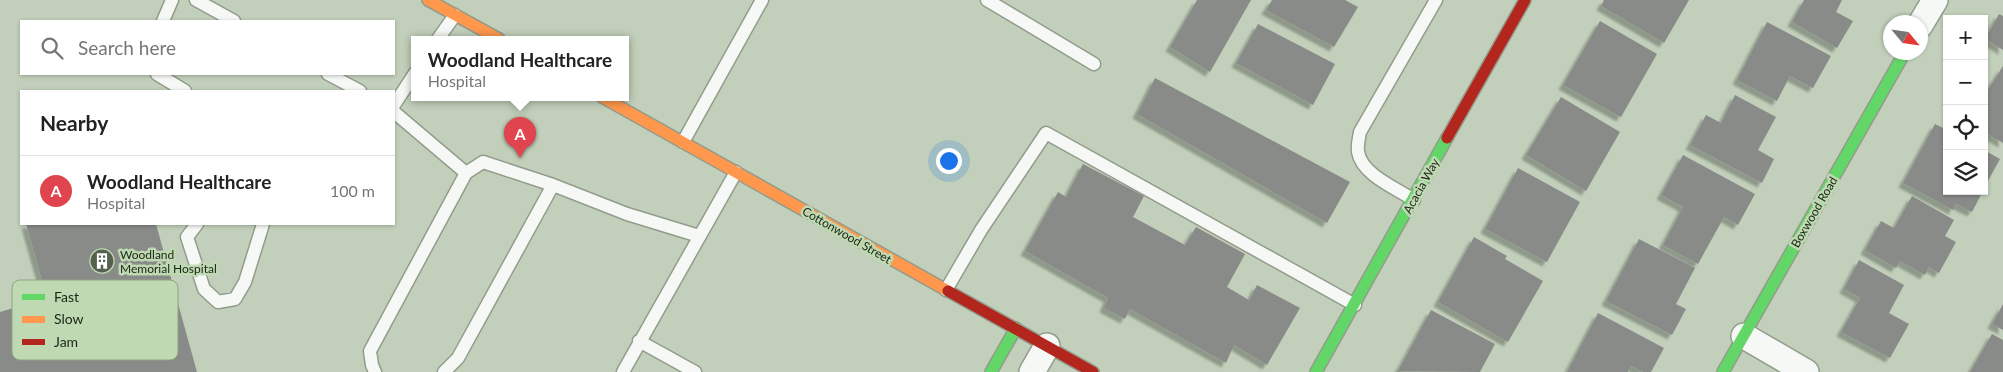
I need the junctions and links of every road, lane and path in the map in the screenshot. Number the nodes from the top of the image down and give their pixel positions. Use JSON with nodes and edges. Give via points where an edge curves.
{"nodes":[{"id":1,"x":172,"y":0,"type":"edge"},
{"id":2,"x":196,"y":0,"type":"edge"},
{"id":3,"x":428,"y":0,"type":"edge"},
{"id":4,"x":455,"y":0,"type":"edge"},
{"id":5,"x":762,"y":0,"type":"edge"},
{"id":6,"x":987,"y":0,"type":"edge"},
{"id":7,"x":1436,"y":0,"type":"edge"},
{"id":8,"x":1935,"y":0,"type":"edge"},
{"id":9,"x":1522,"y":1,"type":"edge"},
{"id":10,"x":451,"y":13,"type":"junction"},
{"id":11,"x":1926,"y":15,"type":"edge"},
{"id":12,"x":163,"y":20,"type":"edge"},
{"id":13,"x":232,"y":20,"type":"edge"},
{"id":14,"x":440,"y":36,"type":"edge"},
{"id":15,"x":493,"y":36,"type":"edge"},
{"id":16,"x":1900,"y":60,"type":"edge"},
{"id":17,"x":1094,"y":64,"type":"dead end"},
{"id":18,"x":159,"y":75,"type":"edge"},
{"id":19,"x":330,"y":75,"type":"edge"},
{"id":20,"x":411,"y":79,"type":"edge"},
{"id":21,"x":183,"y":90,"type":"edge"},
{"id":22,"x":358,"y":90,"type":"edge"},
{"id":23,"x":609,"y":101,"type":"edge"},
{"id":24,"x":395,"y":103,"type":"edge"},
{"id":25,"x":395,"y":113,"type":"edge"},
{"id":26,"x":683,"y":142,"type":"junction"},
{"id":27,"x":736,"y":172,"type":"junction"},
{"id":28,"x":466,"y":173,"type":"junction"},
{"id":29,"x":553,"y":185,"type":"junction"},
{"id":30,"x":1414,"y":200,"type":"junction"},
{"id":31,"x":196,"y":225,"type":"edge"},
{"id":32,"x":263,"y":225,"type":"edge"},
{"id":33,"x":699,"y":236,"type":"junction"},
{"id":34,"x":946,"y":290,"type":"junction"},
{"id":35,"x":1355,"y":305,"type":"junction"},
{"id":36,"x":1016,"y":328,"type":"junction"},
{"id":37,"x":1744,"y":336,"type":"junction"},
{"id":38,"x":639,"y":341,"type":"junction"},
{"id":39,"x":1047,"y":346,"type":"junction"},
{"id":40,"x":375,"y":372,"type":"edge"},
{"id":41,"x":444,"y":372,"type":"edge"},
{"id":42,"x":623,"y":372,"type":"edge"},
{"id":43,"x":695,"y":372,"type":"edge"},
{"id":44,"x":991,"y":372,"type":"edge"},
{"id":45,"x":1032,"y":372,"type":"edge"},
{"id":46,"x":1094,"y":372,"type":"edge"},
{"id":47,"x":1316,"y":372,"type":"edge"},
{"id":48,"x":1723,"y":372,"type":"edge"},
{"id":49,"x":1806,"y":372,"type":"edge"}],
"edges":[{"from":1,"to":12,"type":"lane"},
{"from":2,"to":13,"type":"lane"},
{"from":3,"to":10,"type":"street"},
{"from":4,"to":10,"type":"lane"},
{"from":5,"to":26,"type":"lane"},
{"from":6,"to":17,"type":"lane"},
{"from":7,"to":30,"type":"lane","via":[[1364,124],[1358,142],[1362,163],[1373,174]]},
{"from":8,"to":11,"type":"street"},
{"from":9,"to":30,"type":"street","name":"Acacia Way"},
{"from":10,"to":14,"type":"lane"},
{"from":10,"to":15,"type":"street"},
{"from":16,"to":37,"type":"street","name":"Boxwood Road"},
{"from":18,"to":21,"type":"lane"},
{"from":19,"to":22,"type":"lane"},
{"from":20,"to":24,"type":"lane"},
{"from":23,"to":26,"type":"street","name":"Cottonwood Street"},
{"from":25,"to":28,"type":"lane"},
{"from":26,"to":27,"type":"street","name":"Cottonwood Street"},
{"from":27,"to":33,"type":"lane"},
{"from":27,"to":34,"type":"street","name":"Cottonwood Street"},
{"from":28,"to":29,"type":"lane","via":[[483,162]]},
{"from":28,"to":40,"type":"lane","via":[[370,351]]},
{"from":29,"to":33,"type":"lane","via":[[627,214]]},
{"from":29,"to":41,"type":"lane","via":[[458,358]]},
{"from":30,"to":35,"type":"street","name":"Acacia Way"},
{"from":31,"to":32,"type":"lane","via":[[187,237],[204,289],[218,302],[235,299],[246,282]]},
{"from":33,"to":38,"type":"lane"},
{"from":34,"to":35,"type":"lane","via":[[981,230],[1046,133]]},
{"from":34,"to":36,"type":"street","name":"Cottonwood Street"},
{"from":35,"to":47,"type":"street","name":"Acacia Way"},
{"from":36,"to":39,"type":"street","name":"Cottonwood Street"},
{"from":36,"to":44,"type":"street"},
{"from":37,"to":48,"type":"street","name":"Boxwood Road"},
{"from":37,"to":49,"type":"street"},
{"from":38,"to":42,"type":"lane"},
{"from":38,"to":43,"type":"lane"},
{"from":39,"to":45,"type":"street"},
{"from":39,"to":46,"type":"street","name":"Cottonwood Street"}]}
